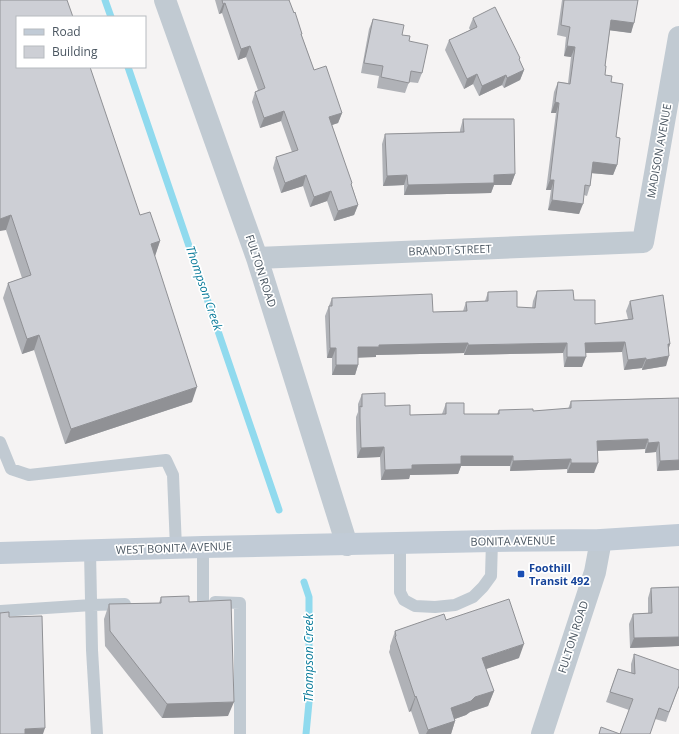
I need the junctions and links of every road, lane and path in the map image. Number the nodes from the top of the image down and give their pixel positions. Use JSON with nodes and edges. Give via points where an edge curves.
{"nodes":[{"id":1,"x":165,"y":0,"type":"edge"},
{"id":2,"x":679,"y":37,"type":"edge"},
{"id":3,"x":643,"y":242,"type":"joint"},
{"id":4,"x":258,"y":258,"type":"junction"},
{"id":5,"x":0,"y":442,"type":"edge"},
{"id":6,"x":679,"y":536,"type":"edge"},
{"id":7,"x":602,"y":540,"type":"junction"},
{"id":8,"x":492,"y":541,"type":"junction"},
{"id":9,"x":400,"y":543,"type":"junction"},
{"id":10,"x":348,"y":545,"type":"junction"},
{"id":11,"x":203,"y":547,"type":"junction"},
{"id":12,"x":176,"y":548,"type":"junction"},
{"id":13,"x":90,"y":551,"type":"junction"},
{"id":14,"x":0,"y":553,"type":"edge"},
{"id":15,"x":139,"y":604,"type":"edge"},
{"id":16,"x":92,"y":605,"type":"junction"},
{"id":17,"x":0,"y":611,"type":"edge"},
{"id":18,"x":97,"y":734,"type":"edge"},
{"id":19,"x":240,"y":734,"type":"edge"},
{"id":20,"x":542,"y":734,"type":"edge"}],
"edges":[{"from":1,"to":4,"type":"street","name":"FULTON ROAD"},
{"from":2,"to":3,"type":"street","name":"MADISON AVENUE"},
{"from":3,"to":4,"type":"street","name":"BRANDT STREET"},
{"from":4,"to":10,"type":"street","name":"FULTON ROAD"},
{"from":5,"to":12,"type":"lane","via":[[11,469],[29,475],[166,460],[173,475]]},
{"from":6,"to":7,"type":"main road","name":"BONITA AVENUE"},
{"from":7,"to":8,"type":"main road","name":"BONITA AVENUE"},
{"from":7,"to":20,"type":"street","name":"FULTON ROAD","via":[[595,572]]},
{"from":8,"to":9,"type":"main road","name":"BONITA AVENUE"},
{"from":8,"to":9,"type":"lane","via":[[491,576],[483,587],[473,597],[455,604],[435,607],[415,606],[404,600],[400,592]]},
{"from":9,"to":10,"type":"main road","name":"BONITA AVENUE"},
{"from":10,"to":11,"type":"main road","name":"WEST BONITA AVENUE"},
{"from":11,"to":12,"type":"main road","name":"WEST BONITA AVENUE"},
{"from":11,"to":19,"type":"lane","via":[[199,602],[240,603]]},
{"from":12,"to":13,"type":"main road","name":"WEST BONITA AVENUE"},
{"from":13,"to":14,"type":"main road","name":"WEST BONITA AVENUE"},
{"from":13,"to":16,"type":"lane"},
{"from":15,"to":16,"type":"lane"},
{"from":16,"to":17,"type":"lane"},
{"from":16,"to":18,"type":"lane"}]}
